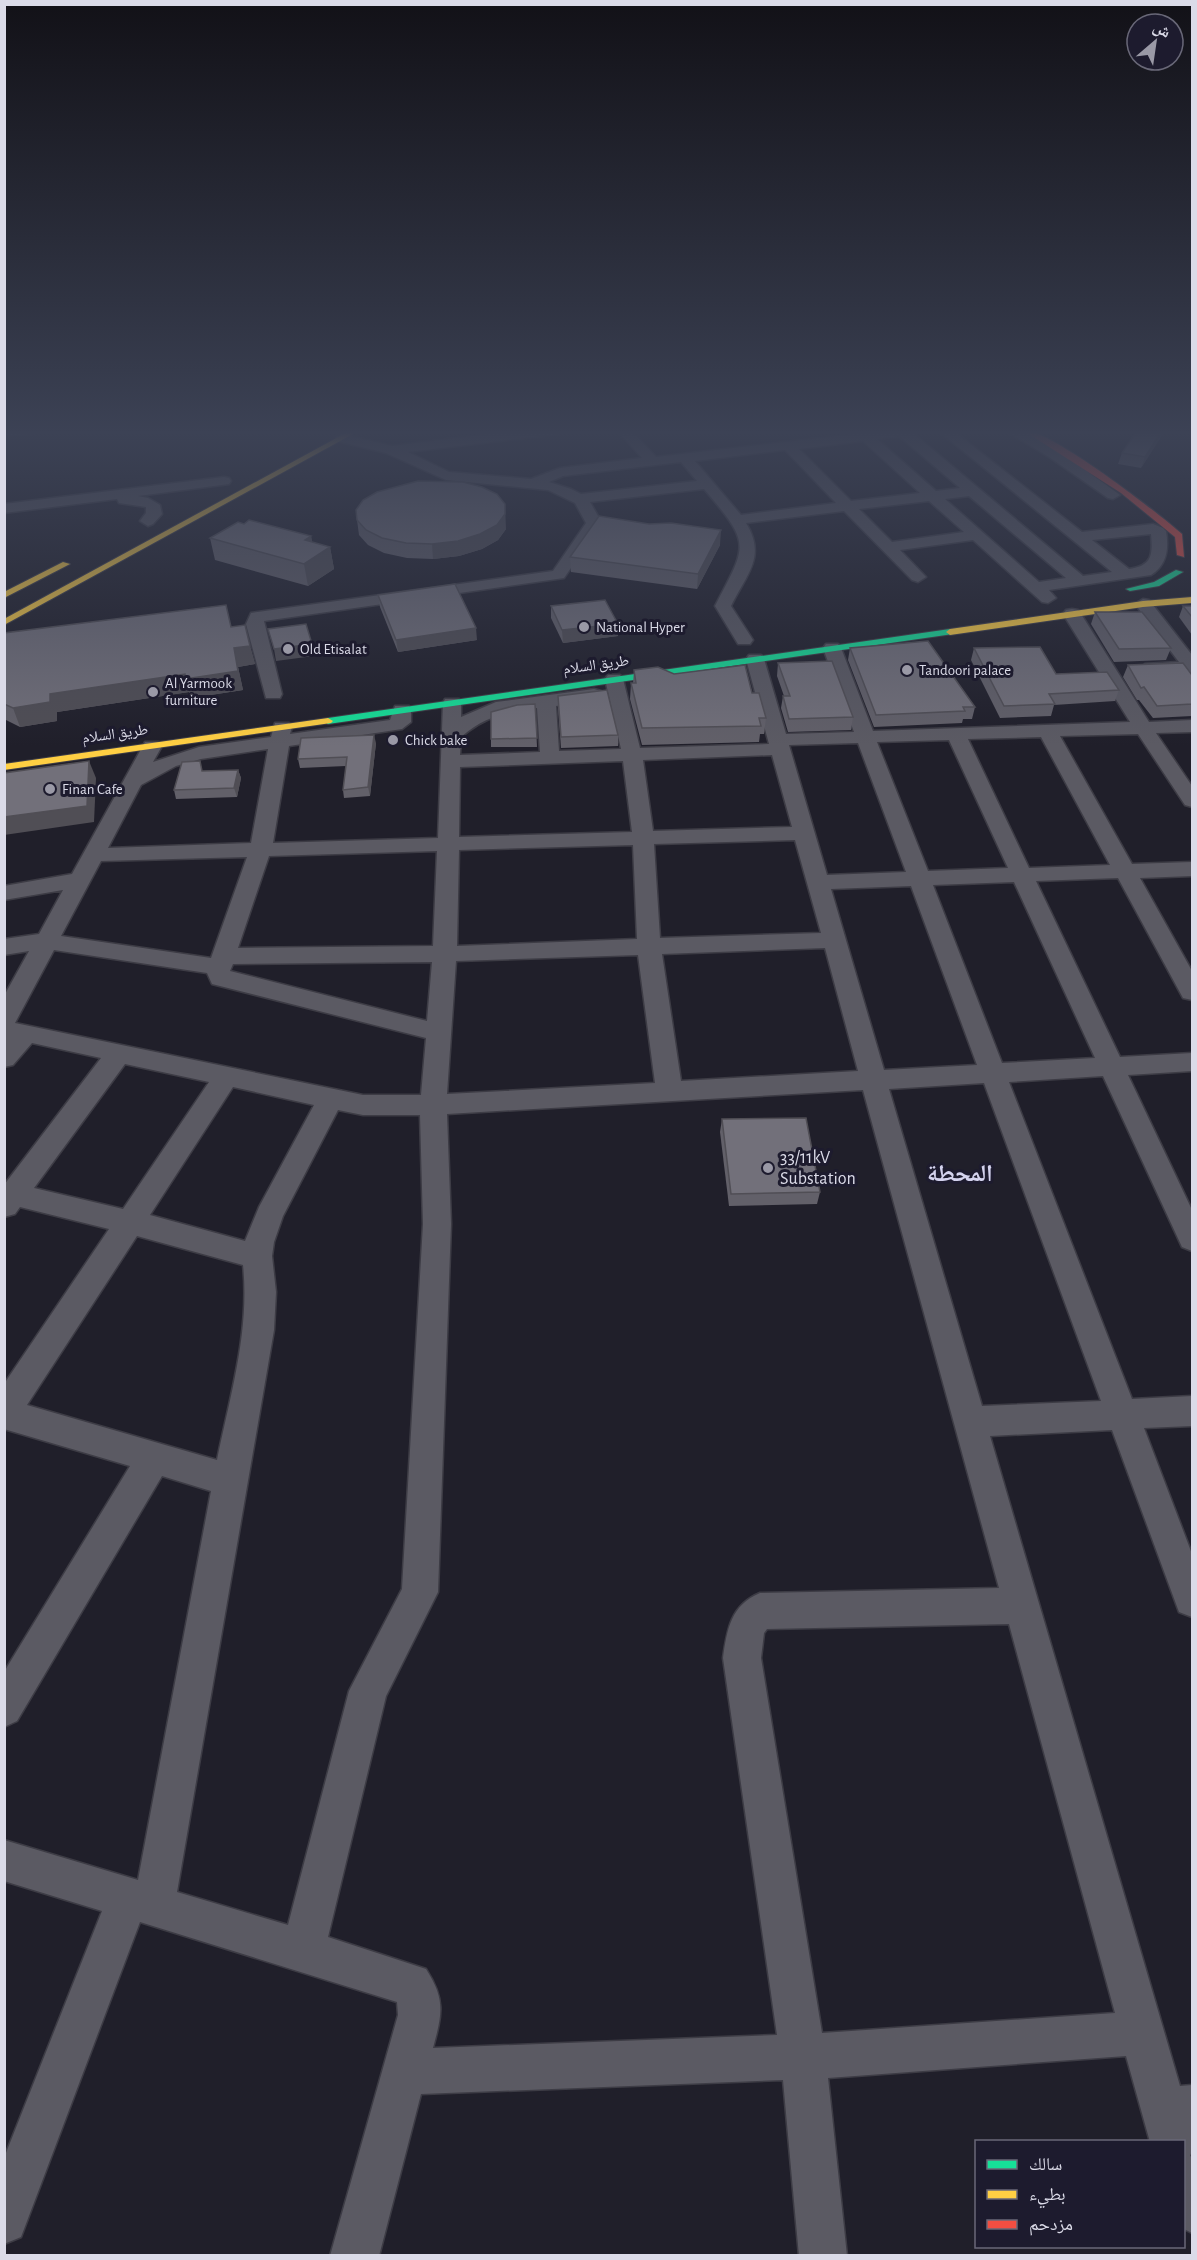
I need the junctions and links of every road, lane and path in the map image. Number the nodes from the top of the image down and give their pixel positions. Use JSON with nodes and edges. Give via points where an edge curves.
{"nodes":[{"id":1,"x":166,"y":534,"type":"edge"},
{"id":2,"x":591,"y":534,"type":"edge"},
{"id":3,"x":744,"y":534,"type":"edge"},
{"id":4,"x":876,"y":534,"type":"edge"},
{"id":5,"x":1024,"y":534,"type":"edge"},
{"id":6,"x":1077,"y":534,"type":"edge"},
{"id":7,"x":1101,"y":534,"type":"edge"},
{"id":8,"x":1159,"y":534,"type":"edge"},
{"id":9,"x":1177,"y":534,"type":"edge"},
{"id":10,"x":975,"y":535,"type":"joint"},
{"id":11,"x":1080,"y":537,"type":"junction"},
{"id":12,"x":888,"y":547,"type":"junction"},
{"id":13,"x":1187,"y":552,"type":"edge"},
{"id":14,"x":76,"y":558,"type":"dead end"},
{"id":15,"x":1126,"y":575,"type":"junction"},
{"id":16,"x":918,"y":577,"type":"dead end"},
{"id":17,"x":1080,"y":582,"type":"junction"},
{"id":18,"x":1042,"y":593,"type":"junction"},
{"id":19,"x":4,"y":596,"type":"edge"},
{"id":20,"x":1192,"y":600,"type":"edge"},
{"id":21,"x":1026,"y":601,"type":"dead end"},
{"id":22,"x":1147,"y":609,"type":"junction"},
{"id":23,"x":1192,"y":610,"type":"edge"},
{"id":24,"x":1074,"y":619,"type":"junction"},
{"id":25,"x":4,"y":623,"type":"edge"},
{"id":26,"x":832,"y":648,"type":"junction"},
{"id":27,"x":749,"y":650,"type":"junction"},
{"id":28,"x":789,"y":654,"type":"joint"},
{"id":29,"x":1192,"y":666,"type":"edge"},
{"id":30,"x":1105,"y":670,"type":"junction"},
{"id":31,"x":662,"y":672,"type":"joint"},
{"id":32,"x":615,"y":685,"type":"junction"},
{"id":33,"x":269,"y":701,"type":"joint"},
{"id":34,"x":546,"y":701,"type":"junction"},
{"id":35,"x":494,"y":702,"type":"junction"},
{"id":36,"x":452,"y":703,"type":"junction"},
{"id":37,"x":287,"y":704,"type":"dead end"},
{"id":38,"x":402,"y":710,"type":"joint"},
{"id":39,"x":1192,"y":726,"type":"edge"},
{"id":40,"x":1143,"y":728,"type":"junction"},
{"id":41,"x":1047,"y":731,"type":"junction"},
{"id":42,"x":280,"y":734,"type":"junction"},
{"id":43,"x":957,"y":734,"type":"junction"},
{"id":44,"x":451,"y":735,"type":"junction"},
{"id":45,"x":865,"y":737,"type":"junction"},
{"id":46,"x":779,"y":744,"type":"junction"},
{"id":47,"x":152,"y":746,"type":"junction"},
{"id":48,"x":632,"y":755,"type":"junction"},
{"id":49,"x":550,"y":757,"type":"junction"},
{"id":50,"x":451,"y":760,"type":"junction"},
{"id":51,"x":4,"y":767,"type":"edge"},
{"id":52,"x":132,"y":782,"type":"junction"},
{"id":53,"x":1191,"y":798,"type":"edge"},
{"id":54,"x":804,"y":833,"type":"junction"},
{"id":55,"x":643,"y":837,"type":"junction"},
{"id":56,"x":450,"y":844,"type":"junction"},
{"id":57,"x":261,"y":849,"type":"junction"},
{"id":58,"x":92,"y":855,"type":"junction"},
{"id":59,"x":1192,"y":869,"type":"edge"},
{"id":60,"x":1126,"y":871,"type":"junction"},
{"id":61,"x":1023,"y":875,"type":"junction"},
{"id":62,"x":919,"y":878,"type":"junction"},
{"id":63,"x":79,"y":880,"type":"junction"},
{"id":64,"x":818,"y":882,"type":"junction"},
{"id":65,"x":4,"y":893,"type":"edge"},
{"id":66,"x":834,"y":940,"type":"junction"},
{"id":67,"x":46,"y":941,"type":"junction"},
{"id":68,"x":4,"y":947,"type":"edge"},
{"id":69,"x":649,"y":948,"type":"junction"},
{"id":70,"x":445,"y":954,"type":"junction"},
{"id":71,"x":221,"y":961,"type":"junction"},
{"id":72,"x":1192,"y":992,"type":"edge"},
{"id":73,"x":4,"y":1020,"type":"edge"},
{"id":74,"x":16,"y":1032,"type":"edge"},
{"id":75,"x":440,"y":1033,"type":"junction"},
{"id":76,"x":120,"y":1053,"type":"junction"},
{"id":77,"x":4,"y":1058,"type":"edge"},
{"id":78,"x":1192,"y":1062,"type":"edge"},
{"id":79,"x":1113,"y":1066,"type":"junction"},
{"id":80,"x":993,"y":1073,"type":"junction"},
{"id":81,"x":226,"y":1077,"type":"junction"},
{"id":82,"x":873,"y":1080,"type":"junction"},
{"id":83,"x":669,"y":1091,"type":"junction"},
{"id":84,"x":331,"y":1099,"type":"junction"},
{"id":85,"x":433,"y":1105,"type":"junction"},
{"id":86,"x":9,"y":1200,"type":"edge"},
{"id":87,"x":130,"y":1222,"type":"junction"},
{"id":88,"x":1192,"y":1239,"type":"edge"},
{"id":89,"x":257,"y":1256,"type":"junction"},
{"id":90,"x":1192,"y":1411,"type":"edge"},
{"id":91,"x":4,"y":1413,"type":"edge"},
{"id":92,"x":1123,"y":1414,"type":"junction"},
{"id":93,"x":970,"y":1422,"type":"junction"},
{"id":94,"x":154,"y":1458,"type":"junction"},
{"id":95,"x":230,"y":1480,"type":"junction"},
{"id":96,"x":1190,"y":1586,"type":"edge"},
{"id":97,"x":1022,"y":1606,"type":"junction"},
{"id":98,"x":4,"y":1708,"type":"edge"},
{"id":99,"x":4,"y":1860,"type":"edge"},
{"id":100,"x":141,"y":1902,"type":"junction"},
{"id":101,"x":303,"y":1951,"type":"junction"},
{"id":102,"x":1143,"y":2033,"type":"junction"},
{"id":103,"x":803,"y":2057,"type":"junction"},
{"id":104,"x":405,"y":2072,"type":"junction"},
{"id":105,"x":1177,"y":2120,"type":"edge"},
{"id":106,"x":1185,"y":2181,"type":"edge"},
{"id":107,"x":1192,"y":2209,"type":"edge"},
{"id":108,"x":4,"y":2220,"type":"edge"},
{"id":109,"x":354,"y":2256,"type":"edge"},
{"id":110,"x":823,"y":2256,"type":"edge"}],
"edges":[{"from":1,"to":25,"type":"main road"},
{"from":2,"to":33,"type":"street","via":[[558,575],[257,617]]},
{"from":3,"to":27,"type":"street","via":[[748,551],[723,606]]},
{"from":4,"to":12,"type":"street"},
{"from":5,"to":17,"type":"street"},
{"from":6,"to":11,"type":"street"},
{"from":7,"to":11,"type":"street"},
{"from":8,"to":15,"type":"street","via":[[1161,548],[1153,568]]},
{"from":9,"to":13,"type":"main road"},
{"from":10,"to":12,"type":"street"},
{"from":10,"to":18,"type":"street"},
{"from":11,"to":15,"type":"street"},
{"from":12,"to":16,"type":"street"},
{"from":13,"to":18,"type":"main road","via":[[1177,560],[1184,577],[1141,587]]},
{"from":14,"to":19,"type":"main road"},
{"from":15,"to":17,"type":"street"},
{"from":17,"to":18,"type":"street"},
{"from":18,"to":21,"type":"main road"},
{"from":20,"to":22,"type":"main road"},
{"from":22,"to":23,"type":"main road"},
{"from":22,"to":24,"type":"main road"},
{"from":22,"to":29,"type":"street"},
{"from":24,"to":26,"type":"main road"},
{"from":24,"to":30,"type":"street"},
{"from":26,"to":28,"type":"main road"},
{"from":26,"to":45,"type":"street"},
{"from":27,"to":28,"type":"street","via":[[787,666],[791,662]]},
{"from":27,"to":31,"type":"street","via":[[674,682],[666,680]]},
{"from":27,"to":46,"type":"street"},
{"from":29,"to":30,"type":"street"},
{"from":30,"to":40,"type":"street"},
{"from":31,"to":32,"type":"main road","name":"طريق السلام"},
{"from":32,"to":34,"type":"street"},
{"from":32,"to":35,"type":"main road","name":"طريق السلام"},
{"from":32,"to":48,"type":"street"},
{"from":33,"to":37,"type":"main road"},
{"from":34,"to":35,"type":"street"},
{"from":34,"to":49,"type":"street"},
{"from":35,"to":36,"type":"main road","name":"طريق السلام"},
{"from":35,"to":44,"type":"street"},
{"from":36,"to":38,"type":"main road","name":"طريق السلام"},
{"from":36,"to":44,"type":"street"},
{"from":38,"to":42,"type":"street","via":[[401,722],[395,725]]},
{"from":39,"to":40,"type":"street"},
{"from":40,"to":41,"type":"street"},
{"from":40,"to":53,"type":"street"},
{"from":41,"to":43,"type":"street"},
{"from":41,"to":60,"type":"street"},
{"from":42,"to":47,"type":"main road","name":"طريق السلام"},
{"from":42,"to":52,"type":"street","via":[[184,757]]},
{"from":42,"to":57,"type":"street"},
{"from":43,"to":45,"type":"street"},
{"from":43,"to":61,"type":"street"},
{"from":44,"to":50,"type":"street"},
{"from":45,"to":46,"type":"street"},
{"from":45,"to":62,"type":"street"},
{"from":46,"to":48,"type":"street"},
{"from":46,"to":54,"type":"street"},
{"from":47,"to":51,"type":"main road","name":"طريق السلام"},
{"from":47,"to":52,"type":"street"},
{"from":48,"to":49,"type":"street"},
{"from":48,"to":55,"type":"street"},
{"from":49,"to":50,"type":"street"},
{"from":50,"to":56,"type":"street"},
{"from":52,"to":58,"type":"street"},
{"from":54,"to":55,"type":"street"},
{"from":54,"to":64,"type":"street"},
{"from":55,"to":56,"type":"street"},
{"from":55,"to":69,"type":"street"},
{"from":56,"to":57,"type":"street"},
{"from":56,"to":70,"type":"street"},
{"from":57,"to":58,"type":"street"},
{"from":57,"to":71,"type":"street"},
{"from":58,"to":63,"type":"street"},
{"from":59,"to":60,"type":"street"},
{"from":60,"to":61,"type":"street"},
{"from":60,"to":72,"type":"street"},
{"from":61,"to":62,"type":"street"},
{"from":61,"to":79,"type":"street"},
{"from":62,"to":64,"type":"street"},
{"from":62,"to":80,"type":"street"},
{"from":63,"to":65,"type":"street"},
{"from":63,"to":67,"type":"street"},
{"from":64,"to":66,"type":"street"},
{"from":66,"to":69,"type":"street"},
{"from":66,"to":82,"type":"street"},
{"from":67,"to":68,"type":"street"},
{"from":67,"to":71,"type":"street"},
{"from":67,"to":73,"type":"street"},
{"from":69,"to":70,"type":"street"},
{"from":69,"to":83,"type":"street"},
{"from":70,"to":71,"type":"street"},
{"from":70,"to":75,"type":"street"},
{"from":71,"to":75,"type":"street","via":[[221,978]]},
{"from":74,"to":76,"type":"street"},
{"from":74,"to":77,"type":"street"},
{"from":75,"to":85,"type":"street"},
{"from":76,"to":81,"type":"street"},
{"from":76,"to":86,"type":"street"},
{"from":78,"to":79,"type":"street"},
{"from":79,"to":80,"type":"street"},
{"from":79,"to":88,"type":"street"},
{"from":80,"to":82,"type":"street"},
{"from":80,"to":92,"type":"street"},
{"from":81,"to":84,"type":"street"},
{"from":81,"to":87,"type":"street"},
{"from":82,"to":83,"type":"street"},
{"from":82,"to":93,"type":"street"},
{"from":83,"to":85,"type":"street"},
{"from":84,"to":85,"type":"street","via":[[363,1105]]},
{"from":84,"to":89,"type":"street","via":[[263,1228]]},
{"from":85,"to":101,"type":"street","via":[[437,1224],[420,1592],[368,1691]]},
{"from":86,"to":87,"type":"street"},
{"from":87,"to":89,"type":"street"},
{"from":87,"to":91,"type":"street"},
{"from":89,"to":95,"type":"street","via":[[261,1292],[259,1330]]},
{"from":90,"to":92,"type":"street"},
{"from":91,"to":94,"type":"street"},
{"from":92,"to":93,"type":"street"},
{"from":92,"to":96,"type":"street"},
{"from":93,"to":97,"type":"street"},
{"from":94,"to":95,"type":"street"},
{"from":94,"to":98,"type":"street"},
{"from":95,"to":100,"type":"street"},
{"from":97,"to":102,"type":"street"},
{"from":97,"to":103,"type":"street","via":[[760,1611],[750,1619],[742,1658]]},
{"from":99,"to":100,"type":"street"},
{"from":100,"to":101,"type":"street"},
{"from":100,"to":108,"type":"street"},
{"from":101,"to":104,"type":"street","via":[[411,1984],[418,1997],[420,2015]]},
{"from":102,"to":103,"type":"street"},
{"from":102,"to":105,"type":"street"},
{"from":103,"to":104,"type":"street"},
{"from":103,"to":110,"type":"street"},
{"from":104,"to":109,"type":"street"},
{"from":106,"to":107,"type":"street"}]}
